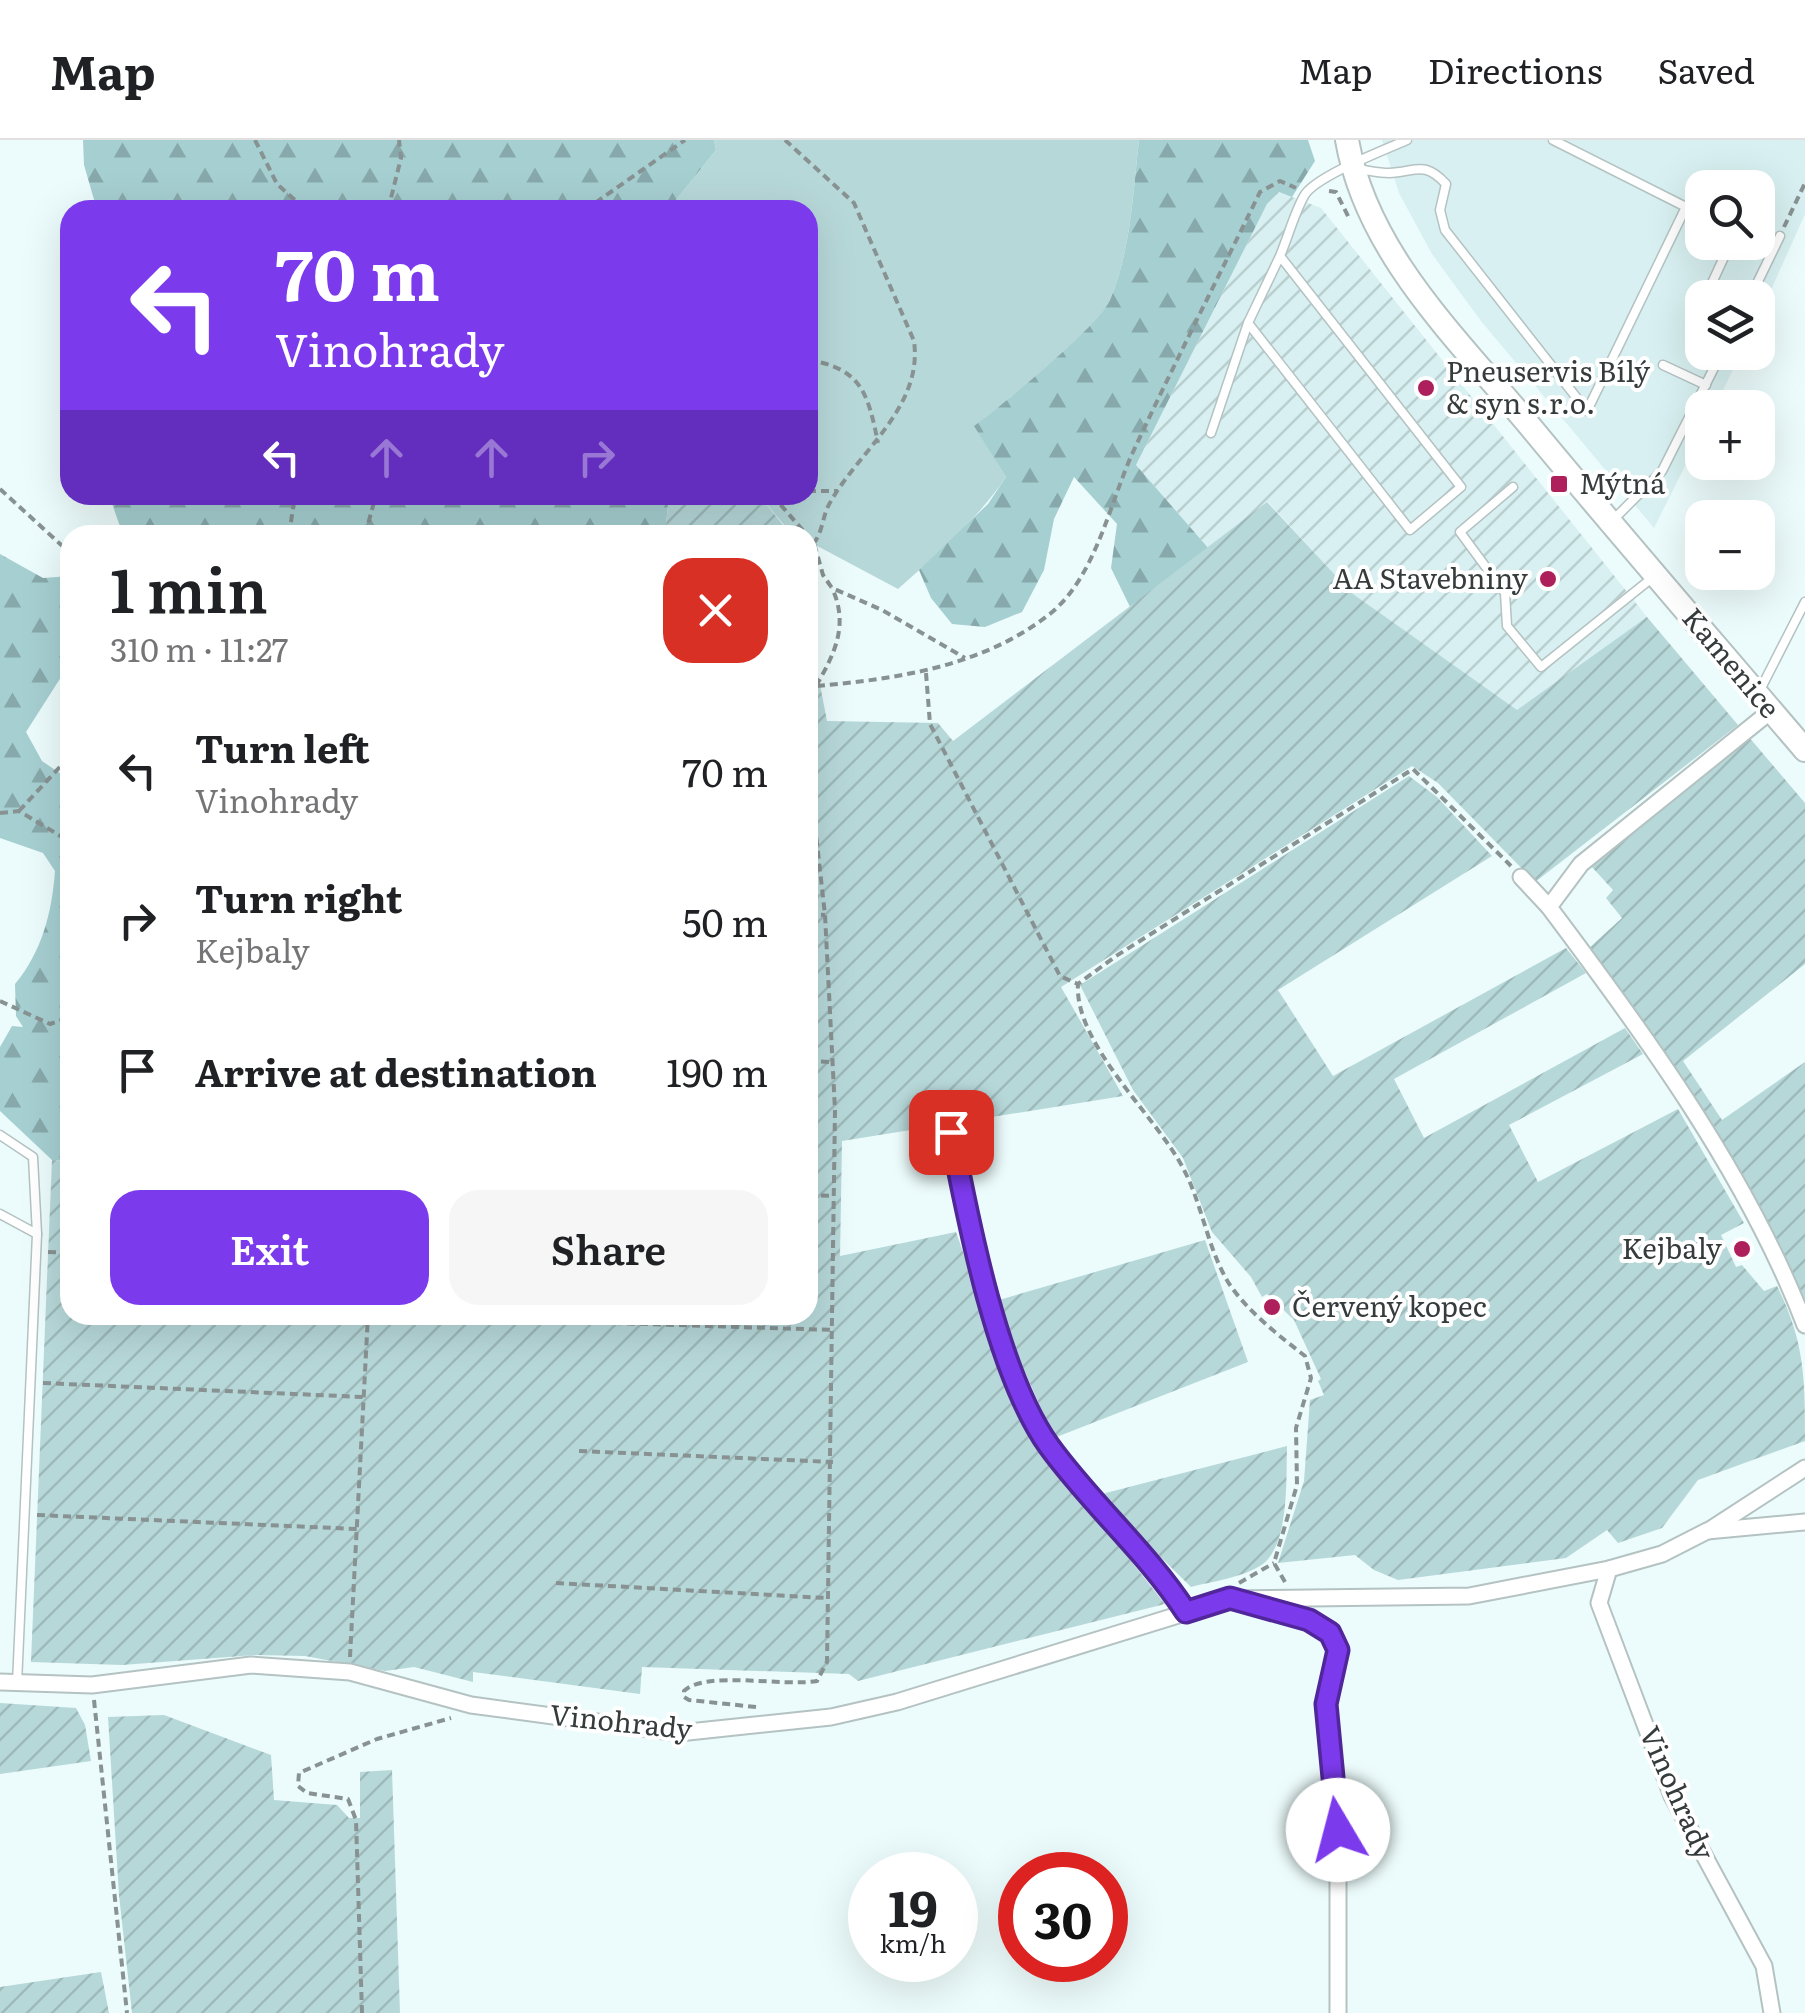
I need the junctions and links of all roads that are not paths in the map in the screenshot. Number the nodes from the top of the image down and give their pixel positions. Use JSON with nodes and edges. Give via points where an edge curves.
{"nodes":[{"id":1,"x":1347,"y":140,"type":"edge"},
{"id":2,"x":1408,"y":140,"type":"edge"},
{"id":3,"x":1553,"y":140,"type":"edge"},
{"id":4,"x":1352,"y":168,"type":"junction"},
{"id":5,"x":1780,"y":236,"type":"road end"},
{"id":6,"x":1280,"y":256,"type":"junction"},
{"id":7,"x":1759,"y":280,"type":"edge"},
{"id":8,"x":1248,"y":323,"type":"junction"},
{"id":9,"x":1664,"y":364,"type":"dead end"},
{"id":10,"x":1713,"y":370,"type":"edge"},
{"id":11,"x":1706,"y":385,"type":"junction"},
{"id":12,"x":1211,"y":433,"type":"dead end"},
{"id":13,"x":1513,"y":488,"type":"dead end"},
{"id":14,"x":1611,"y":522,"type":"junction"},
{"id":15,"x":1656,"y":575,"type":"junction"},
{"id":16,"x":1805,"y":602,"type":"edge"},
{"id":17,"x":1765,"y":702,"type":"junction"},
{"id":18,"x":1805,"y":750,"type":"edge"},
{"id":19,"x":1521,"y":877,"type":"road end"},
{"id":20,"x":1549,"y":907,"type":"junction"},
{"id":21,"x":951,"y":1132,"type":"dead end"},
{"id":22,"x":0,"y":1135,"type":"edge"},
{"id":23,"x":0,"y":1214,"type":"edge"},
{"id":24,"x":37,"y":1234,"type":"junction"},
{"id":25,"x":1805,"y":1325,"type":"edge"},
{"id":26,"x":1805,"y":1468,"type":"edge"},
{"id":27,"x":1805,"y":1522,"type":"edge"},
{"id":28,"x":1706,"y":1531,"type":"junction"},
{"id":29,"x":1609,"y":1569,"type":"junction"},
{"id":30,"x":1230,"y":1598,"type":"junction"},
{"id":31,"x":1186,"y":1612,"type":"junction"},
{"id":32,"x":0,"y":1682,"type":"edge"},
{"id":33,"x":18,"y":1684,"type":"junction"},
{"id":34,"x":1338,"y":2013,"type":"edge"},
{"id":35,"x":1772,"y":2013,"type":"edge"}],
"edges":[{"from":1,"to":4,"type":"street","name":"Kamenice"},
{"from":2,"to":4,"type":"lane"},
{"from":3,"to":4,"type":"lane","via":[[1686,207],[1588,411],[1445,230],[1440,210],[1446,184],[1434,171]]},
{"from":4,"to":6,"type":"lane","via":[[1328,174],[1305,192]]},
{"from":4,"to":14,"type":"street","name":"Kamenice","via":[[1384,242],[1440,322]]},
{"from":5,"to":7,"type":"lane"},
{"from":6,"to":8,"type":"lane"},
{"from":6,"to":8,"type":"lane","via":[[1461,487],[1410,530]]},
{"from":8,"to":12,"type":"lane"},
{"from":9,"to":11,"type":"lane"},
{"from":10,"to":11,"type":"lane"},
{"from":11,"to":14,"type":"lane","via":[[1662,471]]},
{"from":13,"to":15,"type":"lane","via":[[1460,532],[1505,593],[1507,626],[1540,667]]},
{"from":14,"to":15,"type":"street","name":"Kamenice"},
{"from":15,"to":17,"type":"street","name":"Kamenice"},
{"from":16,"to":17,"type":"lane"},
{"from":17,"to":18,"type":"street","name":"Kamenice"},
{"from":17,"to":20,"type":"street","via":[[1581,864]]},
{"from":19,"to":20,"type":"street"},
{"from":20,"to":25,"type":"street","via":[[1704,1132],[1786,1274]]},
{"from":21,"to":31,"type":"street","via":[[970,1231],[1006,1348],[1048,1444]]},
{"from":22,"to":24,"type":"lane","via":[[33,1157]]},
{"from":23,"to":24,"type":"lane"},
{"from":24,"to":33,"type":"lane"},
{"from":26,"to":28,"type":"street"},
{"from":27,"to":28,"type":"street","name":"Vinohrady"},
{"from":28,"to":29,"type":"street","name":"Vinohrady","via":[[1662,1554]]},
{"from":29,"to":30,"type":"street","name":"Vinohrady","via":[[1469,1596]]},
{"from":29,"to":35,"type":"street","name":"Vinohrady","via":[[1599,1603],[1672,1796],[1764,1966]]},
{"from":30,"to":31,"type":"street","name":"Vinohrady"},
{"from":30,"to":34,"type":"street","via":[[1309,1620],[1330,1633],[1338,1650],[1326,1704],[1338,1830]]},
{"from":31,"to":33,"type":"street","name":"Vinohrady","via":[[897,1702],[831,1717],[679,1733],[471,1705],[350,1672],[251,1665],[92,1685]]},
{"from":32,"to":33,"type":"street","name":"Vinohrady"}]}
